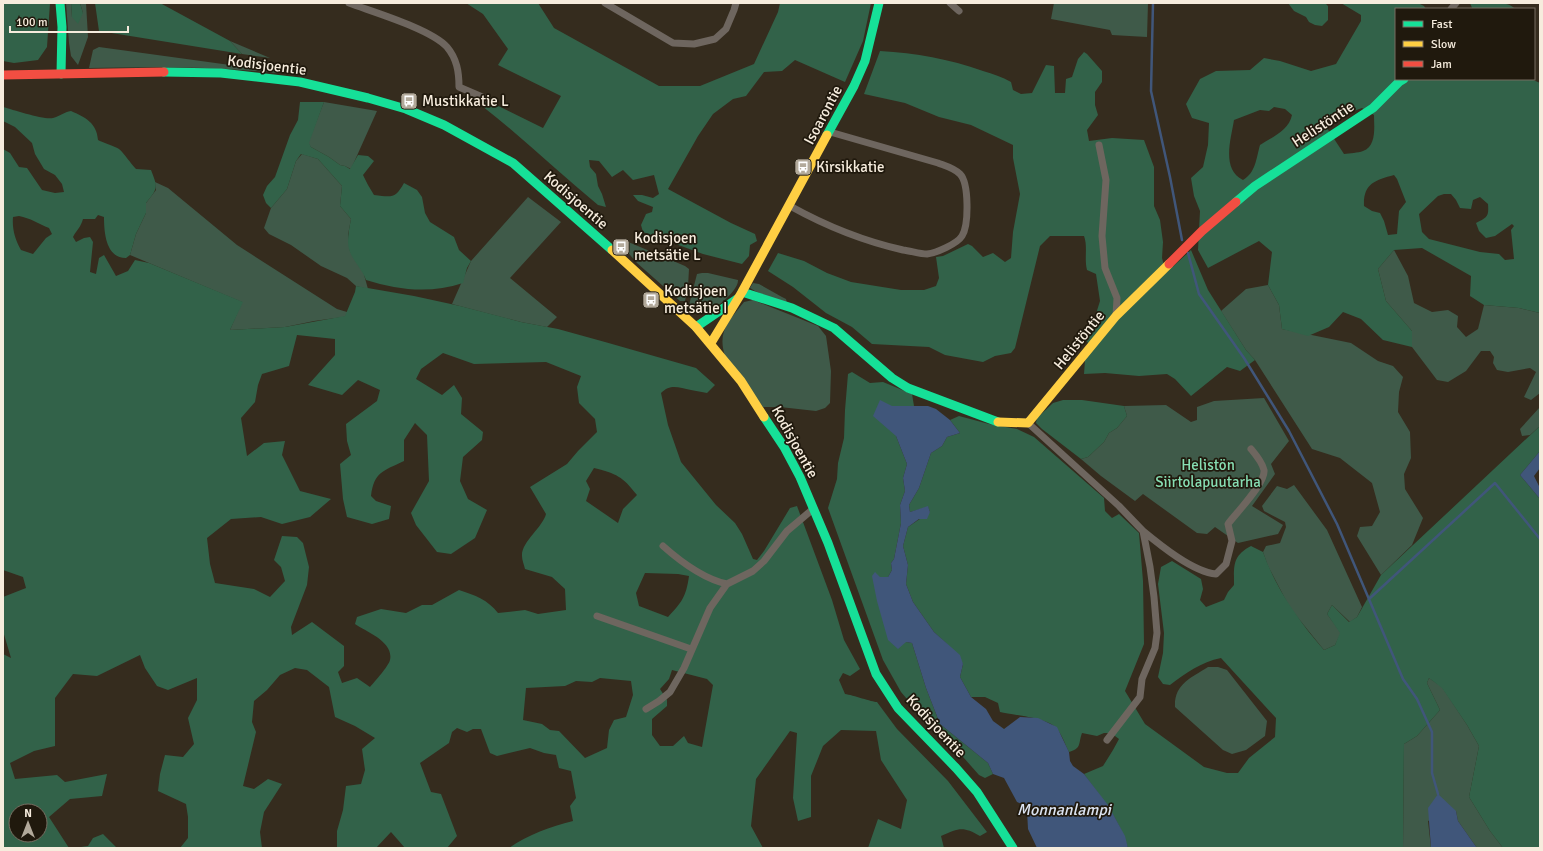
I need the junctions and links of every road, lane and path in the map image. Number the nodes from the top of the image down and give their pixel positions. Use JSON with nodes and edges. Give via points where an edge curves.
{"nodes":[{"id":1,"x":60,"y":3,"type":"edge"},
{"id":2,"x":349,"y":3,"type":"edge"},
{"id":3,"x":605,"y":3,"type":"edge"},
{"id":4,"x":736,"y":3,"type":"edge"},
{"id":5,"x":879,"y":3,"type":"edge"},
{"id":6,"x":950,"y":3,"type":"edge"},
{"id":7,"x":959,"y":11,"type":"dead end"},
{"id":8,"x":61,"y":74,"type":"junction"},
{"id":9,"x":3,"y":75,"type":"edge"},
{"id":10,"x":1402,"y":80,"type":"edge"},
{"id":11,"x":487,"y":99,"type":"dead end"},
{"id":12,"x":830,"y":132,"type":"junction"},
{"id":13,"x":1099,"y":145,"type":"dead end"},
{"id":14,"x":790,"y":206,"type":"junction"},
{"id":15,"x":741,"y":294,"type":"junction"},
{"id":16,"x":1116,"y":316,"type":"junction"},
{"id":17,"x":696,"y":327,"type":"junction"},
{"id":18,"x":711,"y":343,"type":"junction"},
{"id":19,"x":1028,"y":423,"type":"junction"},
{"id":20,"x":1251,"y":449,"type":"dead end"},
{"id":21,"x":813,"y":509,"type":"junction"},
{"id":22,"x":1143,"y":531,"type":"junction"},
{"id":23,"x":663,"y":546,"type":"dead end"},
{"id":24,"x":727,"y":584,"type":"junction"},
{"id":25,"x":597,"y":616,"type":"dead end"},
{"id":26,"x":691,"y":649,"type":"junction"},
{"id":27,"x":646,"y":709,"type":"dead end"},
{"id":28,"x":1107,"y":740,"type":"dead end"},
{"id":29,"x":1013,"y":848,"type":"edge"}],
"edges":[{"from":1,"to":8,"type":"street"},
{"from":2,"to":11,"type":"street","via":[[433,35],[447,46],[455,60],[459,72],[459,87]]},
{"from":3,"to":4,"type":"street","via":[[673,42],[694,44],[715,39],[726,28]]},
{"from":5,"to":12,"type":"street","name":"Isoarontie","via":[[865,61]]},
{"from":6,"to":7,"type":"street"},
{"from":8,"to":9,"type":"street","name":"Kodisjoentie"},
{"from":8,"to":17,"type":"street","name":"Kodisjoentie","via":[[221,73],[279,79],[406,109],[444,125],[513,164],[607,245]]},
{"from":10,"to":16,"type":"street","name":"Helistöntie","via":[[1373,108],[1255,186],[1202,231]]},
{"from":12,"to":14,"type":"street","name":"Isoarontie"},
{"from":12,"to":14,"type":"street","via":[[938,163],[960,174],[964,180],[966,205],[965,229],[961,238],[936,252],[925,254],[846,234]]},
{"from":13,"to":16,"type":"street","via":[[1106,180],[1102,236],[1105,268],[1117,298]]},
{"from":14,"to":15,"type":"street","name":"Isoarontie"},
{"from":15,"to":17,"type":"street","name":"Isoarontie"},
{"from":15,"to":18,"type":"street","name":"Isoarontie"},
{"from":15,"to":19,"type":"street","via":[[792,308],[834,328],[892,378],[908,388],[996,422]]},
{"from":16,"to":19,"type":"street","name":"Helistöntie"},
{"from":17,"to":18,"type":"street","name":"Kodisjoentie"},
{"from":18,"to":21,"type":"street","name":"Kodisjoentie","via":[[741,381],[784,447]]},
{"from":19,"to":22,"type":"street"},
{"from":20,"to":22,"type":"street","via":[[1264,471],[1261,481],[1228,524],[1232,540],[1226,564],[1216,574],[1207,573],[1162,547]]},
{"from":21,"to":24,"type":"street","via":[[787,531],[753,571]]},
{"from":21,"to":29,"type":"street","name":"Kodisjoentie","via":[[876,674],[898,708],[977,792]]},
{"from":22,"to":28,"type":"street","via":[[1154,597],[1157,633],[1155,648],[1142,679],[1140,697]]},
{"from":23,"to":24,"type":"street","via":[[694,569],[716,582]]},
{"from":24,"to":26,"type":"street","via":[[710,608]]},
{"from":25,"to":26,"type":"street"},
{"from":26,"to":27,"type":"street","via":[[684,668],[670,692]]}]}
